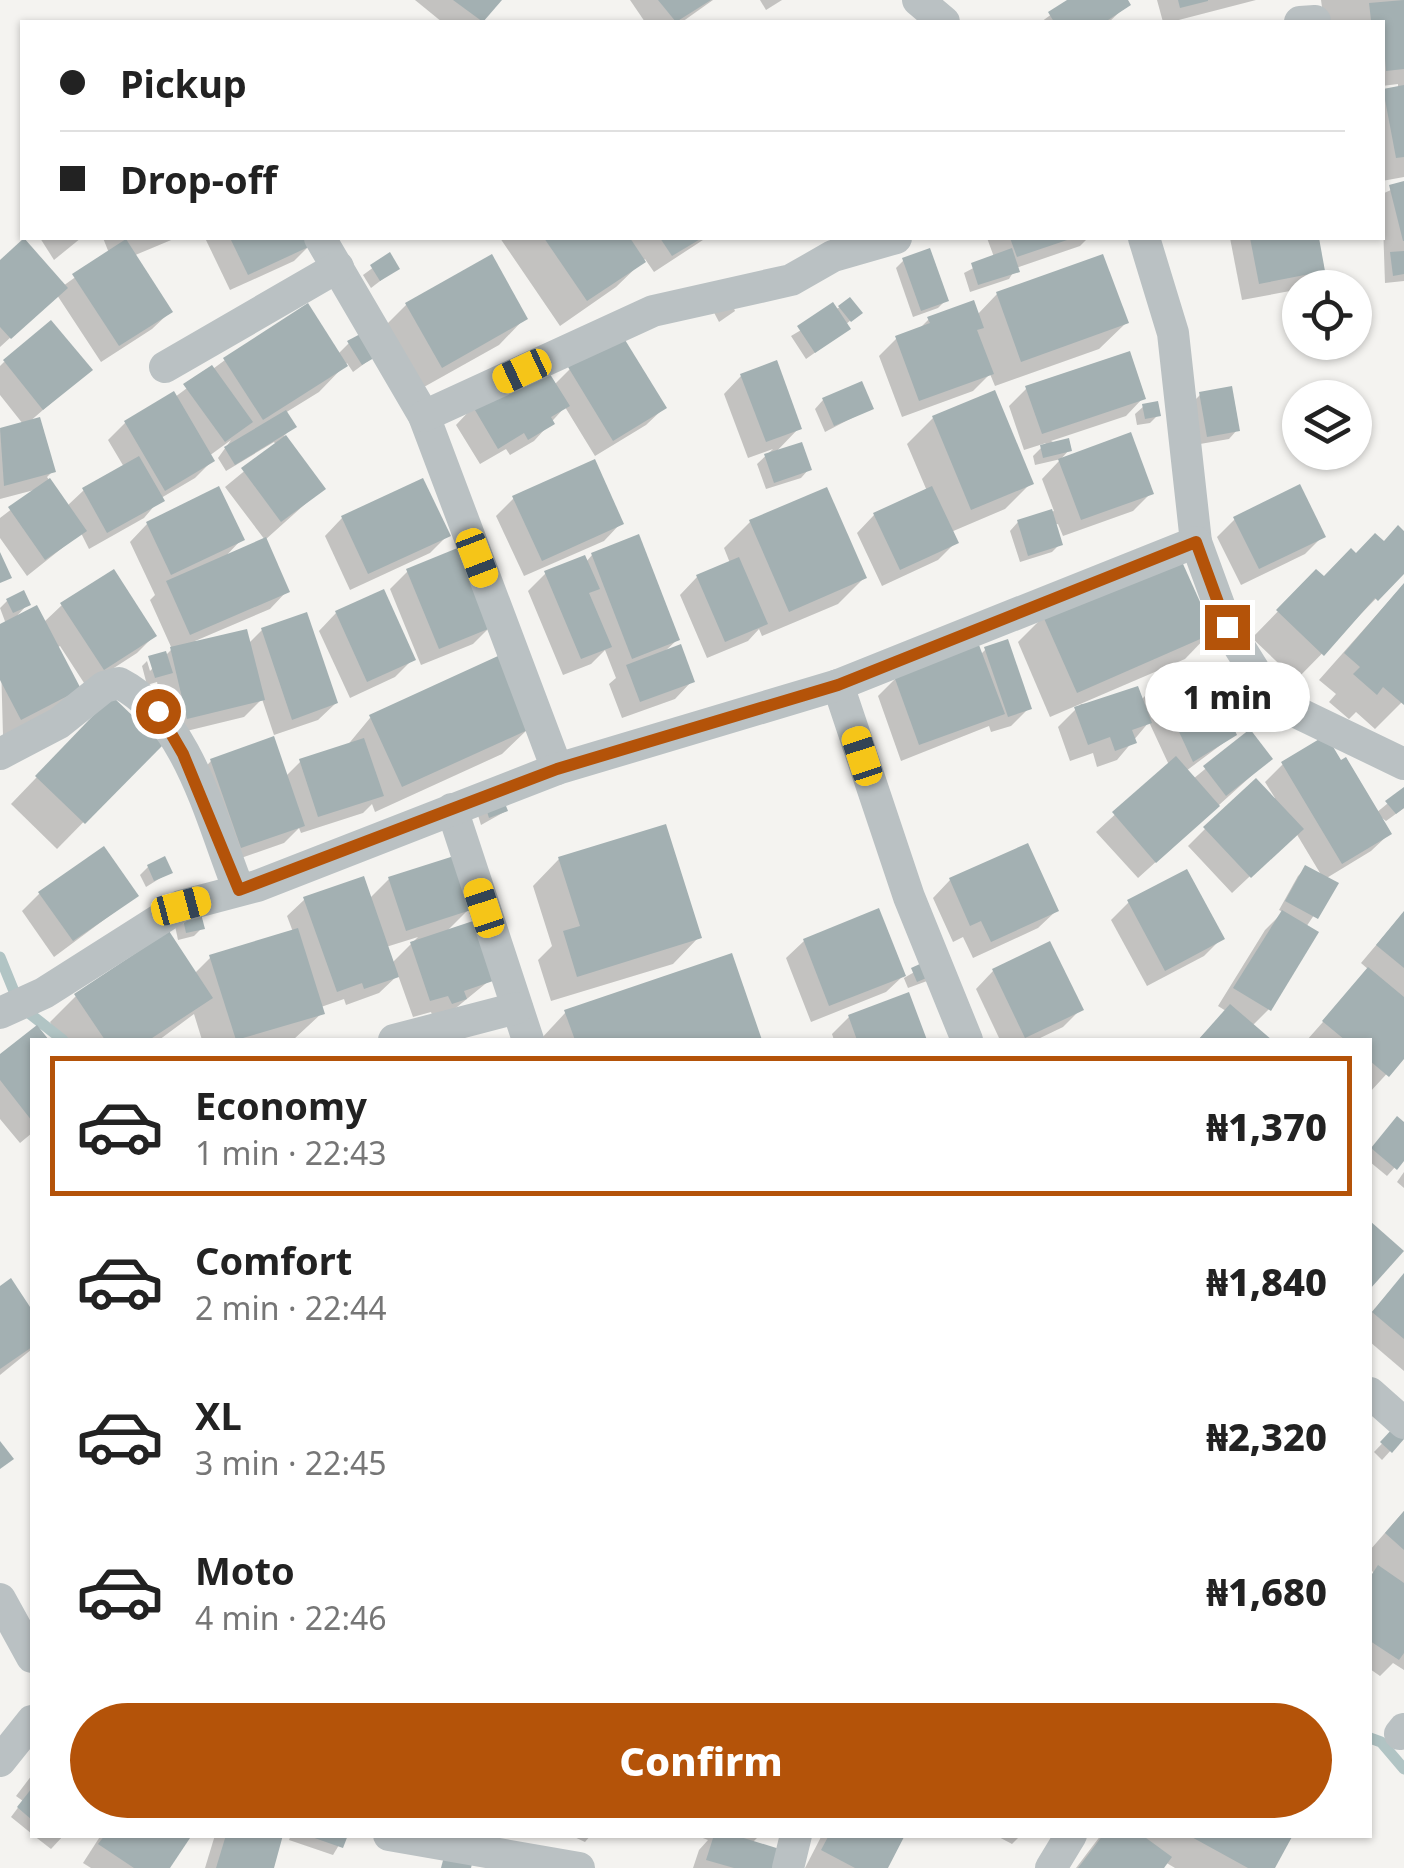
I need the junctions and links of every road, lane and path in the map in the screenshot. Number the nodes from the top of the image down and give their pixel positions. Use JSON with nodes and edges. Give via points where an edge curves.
{"nodes":[{"id":1,"x":918,"y":0,"type":"edge"},
{"id":2,"x":942,"y":20,"type":"edge"},
{"id":3,"x":321,"y":240,"type":"edge"},
{"id":4,"x":889,"y":240,"type":"edge"},
{"id":5,"x":1145,"y":240,"type":"edge"},
{"id":6,"x":338,"y":267,"type":"junction"},
{"id":7,"x":165,"y":366,"type":"dead end"},
{"id":8,"x":424,"y":416,"type":"junction"},
{"id":9,"x":1196,"y":542,"type":"junction"},
{"id":10,"x":838,"y":685,"type":"junction"},
{"id":11,"x":0,"y":754,"type":"edge"},
{"id":12,"x":1404,"y":764,"type":"edge"},
{"id":13,"x":557,"y":769,"type":"junction"},
{"id":14,"x":452,"y":808,"type":"junction"},
{"id":15,"x":239,"y":890,"type":"junction"},
{"id":16,"x":517,"y":1008,"type":"junction"},
{"id":17,"x":0,"y":1013,"type":"edge"},
{"id":18,"x":402,"y":1038,"type":"edge"},
{"id":19,"x":527,"y":1038,"type":"edge"},
{"id":20,"x":966,"y":1038,"type":"edge"},
{"id":21,"x":1372,"y":1395,"type":"edge"},
{"id":22,"x":1404,"y":1423,"type":"edge"},
{"id":23,"x":0,"y":1599,"type":"edge"},
{"id":24,"x":30,"y":1653,"type":"edge"},
{"id":25,"x":30,"y":1723,"type":"edge"},
{"id":26,"x":0,"y":1761,"type":"edge"},
{"id":27,"x":406,"y":1838,"type":"edge"},
{"id":28,"x":795,"y":1838,"type":"edge"},
{"id":29,"x":1069,"y":1838,"type":"edge"},
{"id":30,"x":579,"y":1868,"type":"edge"},
{"id":31,"x":788,"y":1868,"type":"edge"},
{"id":32,"x":1051,"y":1868,"type":"edge"}],
"edges":[{"from":1,"to":2,"type":"street"},
{"from":3,"to":6,"type":"street"},
{"from":4,"to":8,"type":"street","via":[[833,256],[790,280],[654,311]]},
{"from":5,"to":9,"type":"street","via":[[1173,333]]},
{"from":6,"to":7,"type":"street"},
{"from":6,"to":8,"type":"street"},
{"from":8,"to":13,"type":"street"},
{"from":9,"to":10,"type":"street"},
{"from":9,"to":12,"type":"street","via":[[1227,627],[1273,702]]},
{"from":10,"to":13,"type":"street"},
{"from":10,"to":20,"type":"street"},
{"from":11,"to":15,"type":"street","via":[[59,723],[104,687],[119,683],[135,691],[158,711],[183,754]]},
{"from":13,"to":14,"type":"street"},
{"from":14,"to":15,"type":"street"},
{"from":14,"to":16,"type":"street"},
{"from":15,"to":17,"type":"street","via":[[181,906],[44,993]]},
{"from":16,"to":18,"type":"street"},
{"from":16,"to":19,"type":"street"},
{"from":21,"to":22,"type":"street"},
{"from":23,"to":24,"type":"street"},
{"from":25,"to":26,"type":"street"},
{"from":27,"to":30,"type":"street"},
{"from":28,"to":31,"type":"street"},
{"from":29,"to":32,"type":"street"}]}
